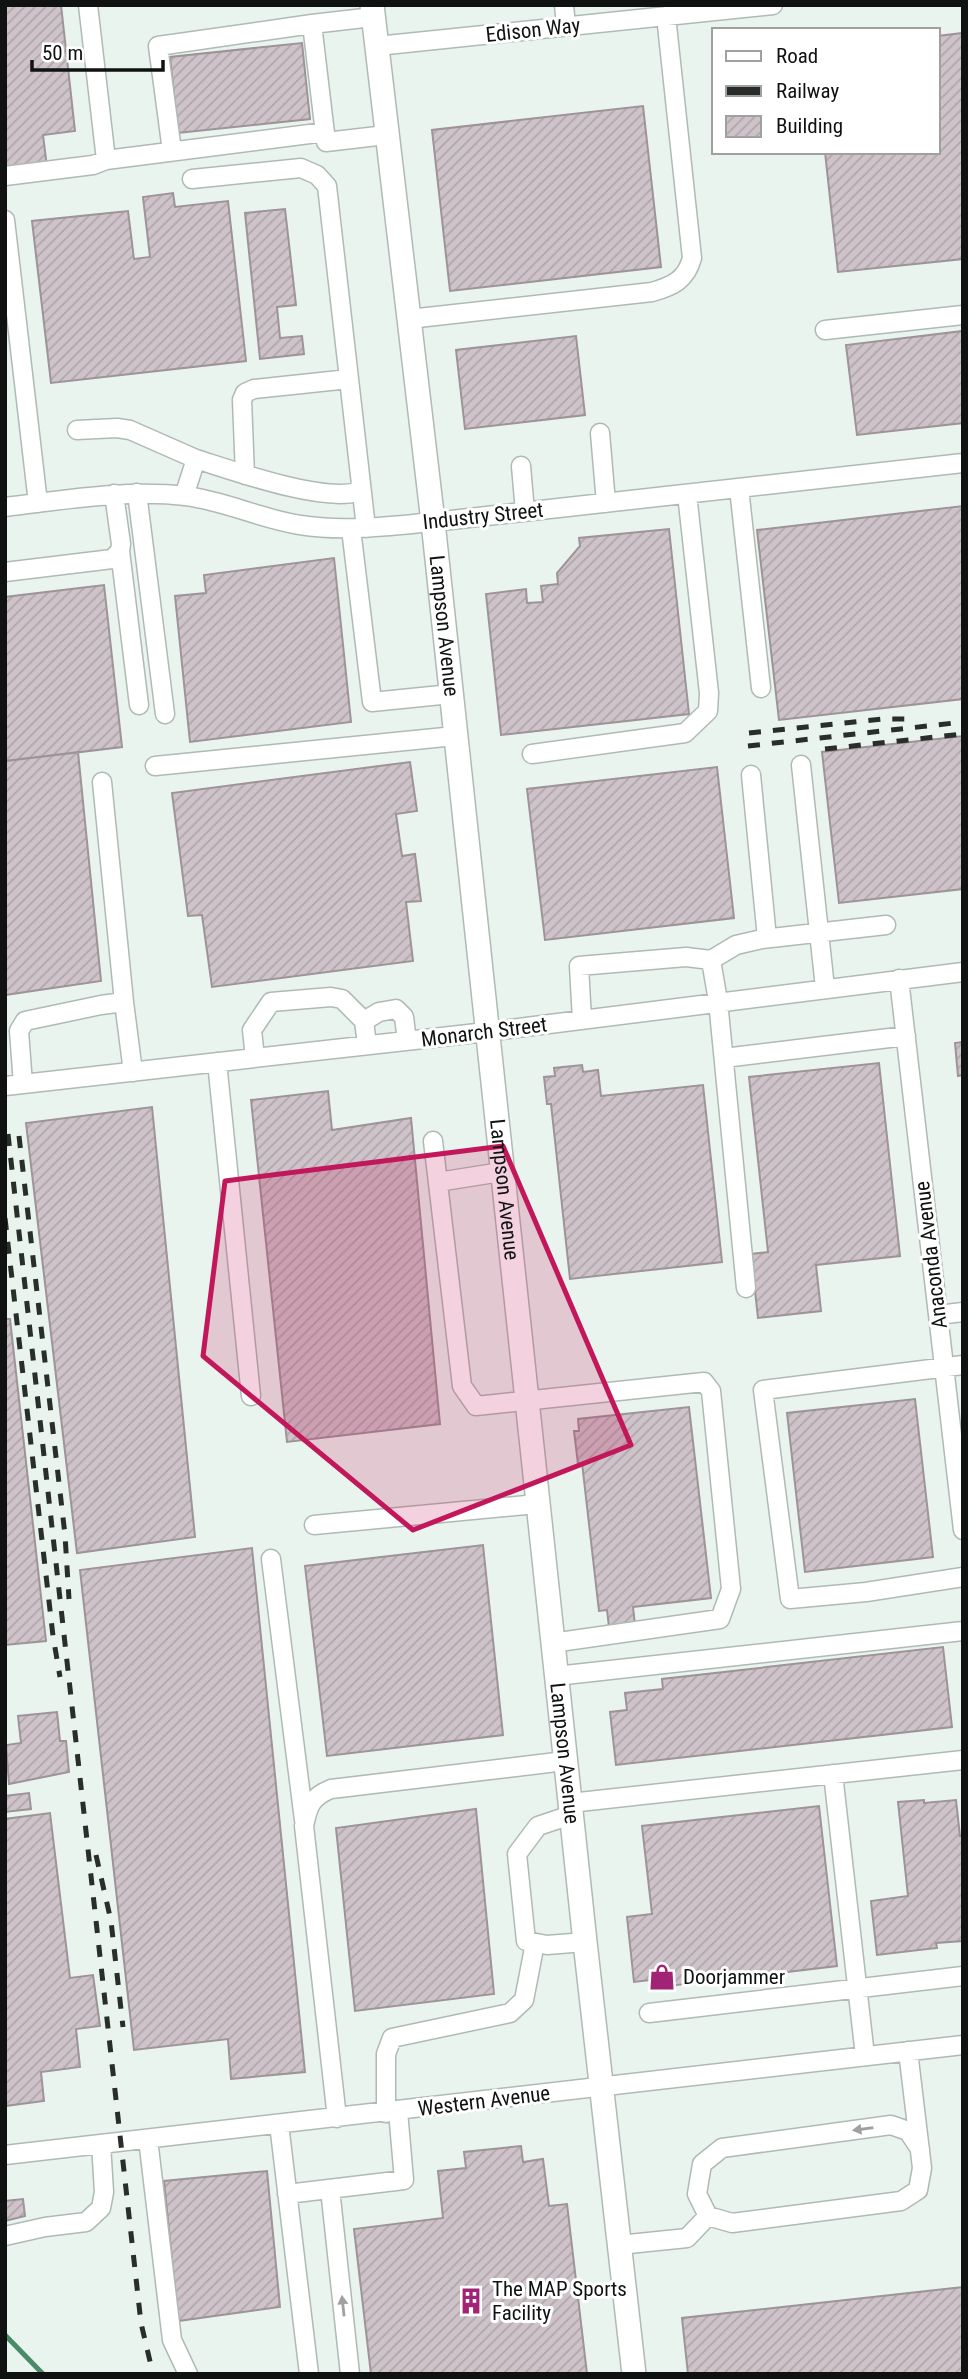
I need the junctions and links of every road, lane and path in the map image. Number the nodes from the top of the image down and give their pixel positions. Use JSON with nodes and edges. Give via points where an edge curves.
{"nodes":[{"id":1,"x":89,"y":5,"type":"edge"},
{"id":2,"x":564,"y":5,"type":"edge"},
{"id":3,"x":762,"y":6,"type":"edge"},
{"id":4,"x":372,"y":11,"type":"edge"},
{"id":5,"x":666,"y":16,"type":"junction"},
{"id":6,"x":312,"y":24,"type":"junction"},
{"id":7,"x":566,"y":26,"type":"junction"},
{"id":8,"x":377,"y":46,"type":"junction"},
{"id":9,"x":325,"y":132,"type":"junction"},
{"id":10,"x":386,"y":135,"type":"junction"},
{"id":11,"x":172,"y":151,"type":"junction"},
{"id":12,"x":106,"y":160,"type":"junction"},
{"id":13,"x":5,"y":176,"type":"edge"},
{"id":14,"x":192,"y":178,"type":"dead end"},
{"id":15,"x":5,"y":220,"type":"edge"},
{"id":16,"x":963,"y":315,"type":"edge"},
{"id":17,"x":409,"y":319,"type":"junction"},
{"id":18,"x":825,"y":330,"type":"dead end"},
{"id":19,"x":349,"y":379,"type":"junction"},
{"id":20,"x":77,"y":430,"type":"dead end"},
{"id":21,"x":600,"y":433,"type":"dead end"},
{"id":22,"x":196,"y":459,"type":"junction"},
{"id":23,"x":963,"y":463,"type":"edge"},
{"id":24,"x":521,"y":466,"type":"dead end"},
{"id":25,"x":245,"y":475,"type":"junction"},
{"id":26,"x":362,"y":485,"type":"junction"},
{"id":27,"x":739,"y":488,"type":"junction"},
{"id":28,"x":137,"y":493,"type":"junction"},
{"id":29,"x":114,"y":494,"type":"junction"},
{"id":30,"x":687,"y":494,"type":"junction"},
{"id":31,"x":184,"y":496,"type":"junction"},
{"id":32,"x":38,"y":503,"type":"junction"},
{"id":33,"x":606,"y":503,"type":"junction"},
{"id":34,"x":5,"y":507,"type":"edge"},
{"id":35,"x":525,"y":512,"type":"junction"},
{"id":36,"x":433,"y":522,"type":"junction"},
{"id":37,"x":359,"y":528,"type":"junction"},
{"id":38,"x":120,"y":551,"type":"junction"},
{"id":39,"x":5,"y":572,"type":"edge"},
{"id":40,"x":761,"y":688,"type":"dead end"},
{"id":41,"x":451,"y":694,"type":"junction"},
{"id":42,"x":139,"y":705,"type":"dead end"},
{"id":43,"x":165,"y":714,"type":"dead end"},
{"id":44,"x":455,"y":736,"type":"junction"},
{"id":45,"x":531,"y":754,"type":"dead end"},
{"id":46,"x":801,"y":765,"type":"dead end"},
{"id":47,"x":155,"y":766,"type":"dead end"},
{"id":48,"x":751,"y":775,"type":"dead end"},
{"id":49,"x":102,"y":782,"type":"dead end"},
{"id":50,"x":886,"y":925,"type":"dead end"},
{"id":51,"x":819,"y":933,"type":"junction"},
{"id":52,"x":767,"y":938,"type":"junction"},
{"id":53,"x":711,"y":960,"type":"junction"},
{"id":54,"x":963,"y":972,"type":"edge"},
{"id":55,"x":899,"y":979,"type":"junction"},
{"id":56,"x":825,"y":988,"type":"junction"},
{"id":57,"x":124,"y":1002,"type":"junction"},
{"id":58,"x":718,"y":1002,"type":"junction"},
{"id":59,"x":582,"y":1020,"type":"junction"},
{"id":60,"x":364,"y":1021,"type":"junction"},
{"id":61,"x":486,"y":1032,"type":"junction"},
{"id":62,"x":906,"y":1036,"type":"junction"},
{"id":63,"x":407,"y":1041,"type":"junction"},
{"id":64,"x":367,"y":1045,"type":"junction"},
{"id":65,"x":255,"y":1058,"type":"junction"},
{"id":66,"x":724,"y":1058,"type":"junction"},
{"id":67,"x":217,"y":1062,"type":"junction"},
{"id":68,"x":133,"y":1072,"type":"junction"},
{"id":69,"x":14,"y":1085,"type":"edge"},
{"id":70,"x":433,"y":1141,"type":"dead end"},
{"id":71,"x":501,"y":1172,"type":"junction"},
{"id":72,"x":438,"y":1182,"type":"junction"},
{"id":73,"x":746,"y":1289,"type":"dead end"},
{"id":74,"x":963,"y":1312,"type":"edge"},
{"id":75,"x":938,"y":1315,"type":"junction"},
{"id":76,"x":963,"y":1365,"type":"edge"},
{"id":77,"x":944,"y":1367,"type":"junction"},
{"id":78,"x":251,"y":1396,"type":"dead end"},
{"id":79,"x":526,"y":1400,"type":"junction"},
{"id":80,"x":537,"y":1504,"type":"junction"},
{"id":81,"x":314,"y":1525,"type":"dead end"},
{"id":82,"x":963,"y":1530,"type":"edge"},
{"id":83,"x":271,"y":1559,"type":"dead end"},
{"id":84,"x":963,"y":1577,"type":"edge"},
{"id":85,"x":963,"y":1631,"type":"edge"},
{"id":86,"x":552,"y":1643,"type":"junction"},
{"id":87,"x":556,"y":1676,"type":"junction"},
{"id":88,"x":565,"y":1760,"type":"junction"},
{"id":89,"x":963,"y":1760,"type":"edge"},
{"id":90,"x":833,"y":1774,"type":"junction"},
{"id":91,"x":570,"y":1809,"type":"junction"},
{"id":92,"x":304,"y":1826,"type":"junction"},
{"id":93,"x":535,"y":1942,"type":"junction"},
{"id":94,"x":584,"y":1942,"type":"junction"},
{"id":95,"x":963,"y":1976,"type":"edge"},
{"id":96,"x":857,"y":1988,"type":"junction"},
{"id":97,"x":649,"y":2013,"type":"dead end"},
{"id":98,"x":963,"y":2045,"type":"edge"},
{"id":99,"x":908,"y":2051,"type":"junction"},
{"id":100,"x":865,"y":2056,"type":"junction"},
{"id":101,"x":600,"y":2087,"type":"junction"},
{"id":102,"x":392,"y":2112,"type":"junction"},
{"id":103,"x":337,"y":2118,"type":"junction"},
{"id":104,"x":279,"y":2124,"type":"junction"},
{"id":105,"x":148,"y":2139,"type":"junction"},
{"id":106,"x":101,"y":2144,"type":"junction"},
{"id":107,"x":920,"y":2149,"type":"junction"},
{"id":108,"x":5,"y":2155,"type":"edge"},
{"id":109,"x":330,"y":2189,"type":"junction"},
{"id":110,"x":287,"y":2194,"type":"junction"},
{"id":111,"x":708,"y":2216,"type":"junction"},
{"id":112,"x":5,"y":2236,"type":"edge"},
{"id":113,"x":619,"y":2245,"type":"junction"},
{"id":114,"x":188,"y":2374,"type":"edge"},
{"id":115,"x":309,"y":2374,"type":"edge"},
{"id":116,"x":350,"y":2374,"type":"edge"},
{"id":117,"x":634,"y":2374,"type":"edge"}],
"edges":[{"from":1,"to":12,"type":"street"},
{"from":2,"to":7,"type":"street"},
{"from":3,"to":5,"type":"street","name":"Edison Way"},
{"from":4,"to":6,"type":"street"},
{"from":4,"to":8,"type":"main road","name":"Lampson Avenue"},
{"from":5,"to":7,"type":"street","name":"Edison Way"},
{"from":5,"to":17,"type":"street","via":[[692,258],[680,281],[652,292]]},
{"from":6,"to":9,"type":"street"},
{"from":6,"to":11,"type":"street","via":[[158,46]]},
{"from":7,"to":8,"type":"street","name":"Edison Way"},
{"from":8,"to":10,"type":"main road","name":"Lampson Avenue"},
{"from":9,"to":10,"type":"street","via":[[326,142]]},
{"from":9,"to":11,"type":"street"},
{"from":10,"to":17,"type":"main road","name":"Lampson Avenue"},
{"from":11,"to":12,"type":"street"},
{"from":12,"to":13,"type":"street"},
{"from":14,"to":19,"type":"street","via":[[301,168],[327,186]]},
{"from":15,"to":32,"type":"street"},
{"from":16,"to":18,"type":"street"},
{"from":17,"to":36,"type":"main road","name":"Lampson Avenue"},
{"from":19,"to":25,"type":"street","via":[[254,388],[245,393]]},
{"from":19,"to":26,"type":"street"},
{"from":20,"to":22,"type":"street","via":[[130,430]]},
{"from":21,"to":33,"type":"street"},
{"from":22,"to":25,"type":"street"},
{"from":22,"to":31,"type":"street"},
{"from":23,"to":27,"type":"street","name":"Industry Street"},
{"from":24,"to":35,"type":"street"},
{"from":25,"to":26,"type":"street","via":[[329,493],[350,494]]},
{"from":26,"to":37,"type":"street"},
{"from":27,"to":30,"type":"street","name":"Industry Street"},
{"from":27,"to":40,"type":"street"},
{"from":28,"to":29,"type":"street","name":"Industry Street"},
{"from":28,"to":31,"type":"street","name":"Industry Street"},
{"from":28,"to":43,"type":"street"},
{"from":29,"to":32,"type":"street","name":"Industry Street"},
{"from":29,"to":38,"type":"street"},
{"from":30,"to":33,"type":"street","name":"Industry Street"},
{"from":30,"to":45,"type":"street","via":[[708,711],[685,733]]},
{"from":31,"to":37,"type":"street","name":"Industry Street","via":[[215,500],[299,525]]},
{"from":32,"to":34,"type":"street","name":"Industry Street"},
{"from":33,"to":35,"type":"street","name":"Industry Street"},
{"from":35,"to":36,"type":"street","name":"Industry Street"},
{"from":36,"to":37,"type":"street","name":"Industry Street"},
{"from":36,"to":41,"type":"main road","name":"Lampson Avenue"},
{"from":37,"to":41,"type":"street","via":[[372,702]]},
{"from":38,"to":39,"type":"street","via":[[112,559]]},
{"from":38,"to":42,"type":"street"},
{"from":41,"to":44,"type":"main road","name":"Lampson Avenue"},
{"from":44,"to":47,"type":"street"},
{"from":44,"to":61,"type":"main road","name":"Lampson Avenue"},
{"from":46,"to":51,"type":"street"},
{"from":48,"to":52,"type":"street"},
{"from":49,"to":57,"type":"street"},
{"from":50,"to":51,"type":"street"},
{"from":51,"to":52,"type":"street"},
{"from":51,"to":56,"type":"street"},
{"from":52,"to":53,"type":"street","via":[[736,945]]},
{"from":53,"to":58,"type":"street"},
{"from":53,"to":59,"type":"street","via":[[686,957],[579,966]]},
{"from":54,"to":55,"type":"street","name":"Monarch Street"},
{"from":55,"to":56,"type":"street","name":"Monarch Street"},
{"from":55,"to":62,"type":"street","name":"Anaconda Avenue"},
{"from":56,"to":58,"type":"street","name":"Monarch Street"},
{"from":57,"to":68,"type":"street"},
{"from":57,"to":69,"type":"street","via":[[25,1021],[19,1031]]},
{"from":58,"to":59,"type":"street","name":"Monarch Street"},
{"from":58,"to":66,"type":"street"},
{"from":59,"to":61,"type":"street","name":"Monarch Street"},
{"from":60,"to":63,"type":"street","via":[[396,1009],[404,1017]]},
{"from":60,"to":64,"type":"street"},
{"from":60,"to":65,"type":"street","via":[[342,999],[271,1002],[252,1030]]},
{"from":61,"to":63,"type":"street","name":"Monarch Street"},
{"from":61,"to":71,"type":"main road","name":"Lampson Avenue"},
{"from":62,"to":66,"type":"street"},
{"from":62,"to":75,"type":"street","name":"Anaconda Avenue"},
{"from":63,"to":64,"type":"street","name":"Monarch Street"},
{"from":64,"to":65,"type":"street","name":"Monarch Street"},
{"from":65,"to":67,"type":"street","name":"Monarch Street"},
{"from":66,"to":73,"type":"street"},
{"from":67,"to":68,"type":"street","name":"Monarch Street"},
{"from":67,"to":78,"type":"street"},
{"from":68,"to":69,"type":"street","name":"Monarch Street"},
{"from":70,"to":72,"type":"street"},
{"from":71,"to":72,"type":"street"},
{"from":71,"to":79,"type":"main road","name":"Lampson Avenue"},
{"from":72,"to":79,"type":"street","via":[[462,1386],[476,1406]]},
{"from":74,"to":75,"type":"street"},
{"from":75,"to":77,"type":"street","name":"Anaconda Avenue"},
{"from":76,"to":77,"type":"street"},
{"from":77,"to":82,"type":"street","name":"Anaconda Avenue"},
{"from":77,"to":84,"type":"street","via":[[763,1390],[790,1598]]},
{"from":79,"to":80,"type":"main road","name":"Lampson Avenue"},
{"from":79,"to":86,"type":"street","via":[[704,1382],[711,1391],[731,1590],[720,1619]]},
{"from":80,"to":81,"type":"street"},
{"from":80,"to":86,"type":"main road","name":"Lampson Avenue"},
{"from":83,"to":92,"type":"street"},
{"from":85,"to":87,"type":"street"},
{"from":86,"to":87,"type":"main road","name":"Lampson Avenue"},
{"from":87,"to":88,"type":"main road","name":"Lampson Avenue"},
{"from":88,"to":91,"type":"main road","name":"Lampson Avenue"},
{"from":88,"to":92,"type":"street","via":[[331,1789],[316,1796],[307,1808]]},
{"from":89,"to":90,"type":"street"},
{"from":90,"to":91,"type":"street"},
{"from":90,"to":96,"type":"street"},
{"from":91,"to":93,"type":"street","via":[[538,1826],[517,1854],[526,1941]]},
{"from":91,"to":94,"type":"main road","name":"Lampson Avenue"},
{"from":92,"to":103,"type":"street"},
{"from":93,"to":94,"type":"street"},
{"from":93,"to":102,"type":"street","via":[[524,2000],[510,2013],[391,2038],[386,2054]]},
{"from":94,"to":101,"type":"main road","name":"Lampson Avenue"},
{"from":95,"to":96,"type":"street"},
{"from":96,"to":97,"type":"street"},
{"from":96,"to":100,"type":"street"},
{"from":98,"to":99,"type":"street","name":"Western Avenue"},
{"from":99,"to":100,"type":"street","name":"Western Avenue"},
{"from":99,"to":107,"type":"street"},
{"from":100,"to":101,"type":"street","name":"Western Avenue"},
{"from":101,"to":102,"type":"street","name":"Western Avenue"},
{"from":101,"to":113,"type":"main road","name":"Lampson Avenue"},
{"from":102,"to":103,"type":"street","name":"Western Avenue"},
{"from":102,"to":109,"type":"street","via":[[404,2180]]},
{"from":103,"to":104,"type":"street","name":"Western Avenue"},
{"from":104,"to":105,"type":"street","name":"Western Avenue"},
{"from":104,"to":110,"type":"street"},
{"from":105,"to":106,"type":"street","name":"Western Avenue"},
{"from":105,"to":114,"type":"street","via":[[172,2340]]},
{"from":106,"to":108,"type":"street","name":"Western Avenue"},
{"from":106,"to":112,"type":"street","via":[[101,2208],[86,2222]]},
{"from":107,"to":111,"type":"street","via":[[918,2190],[901,2201],[732,2223]]},
{"from":107,"to":111,"type":"street","one_way":true,"via":[[908,2131],[891,2125],[722,2148],[702,2164],[697,2194]]},
{"from":109,"to":110,"type":"street"},
{"from":116,"to":109,"type":"street","one_way":true},
{"from":110,"to":115,"type":"street"},
{"from":111,"to":113,"type":"street","via":[[687,2238]]},
{"from":113,"to":117,"type":"main road","name":"Lampson Avenue"}]}
